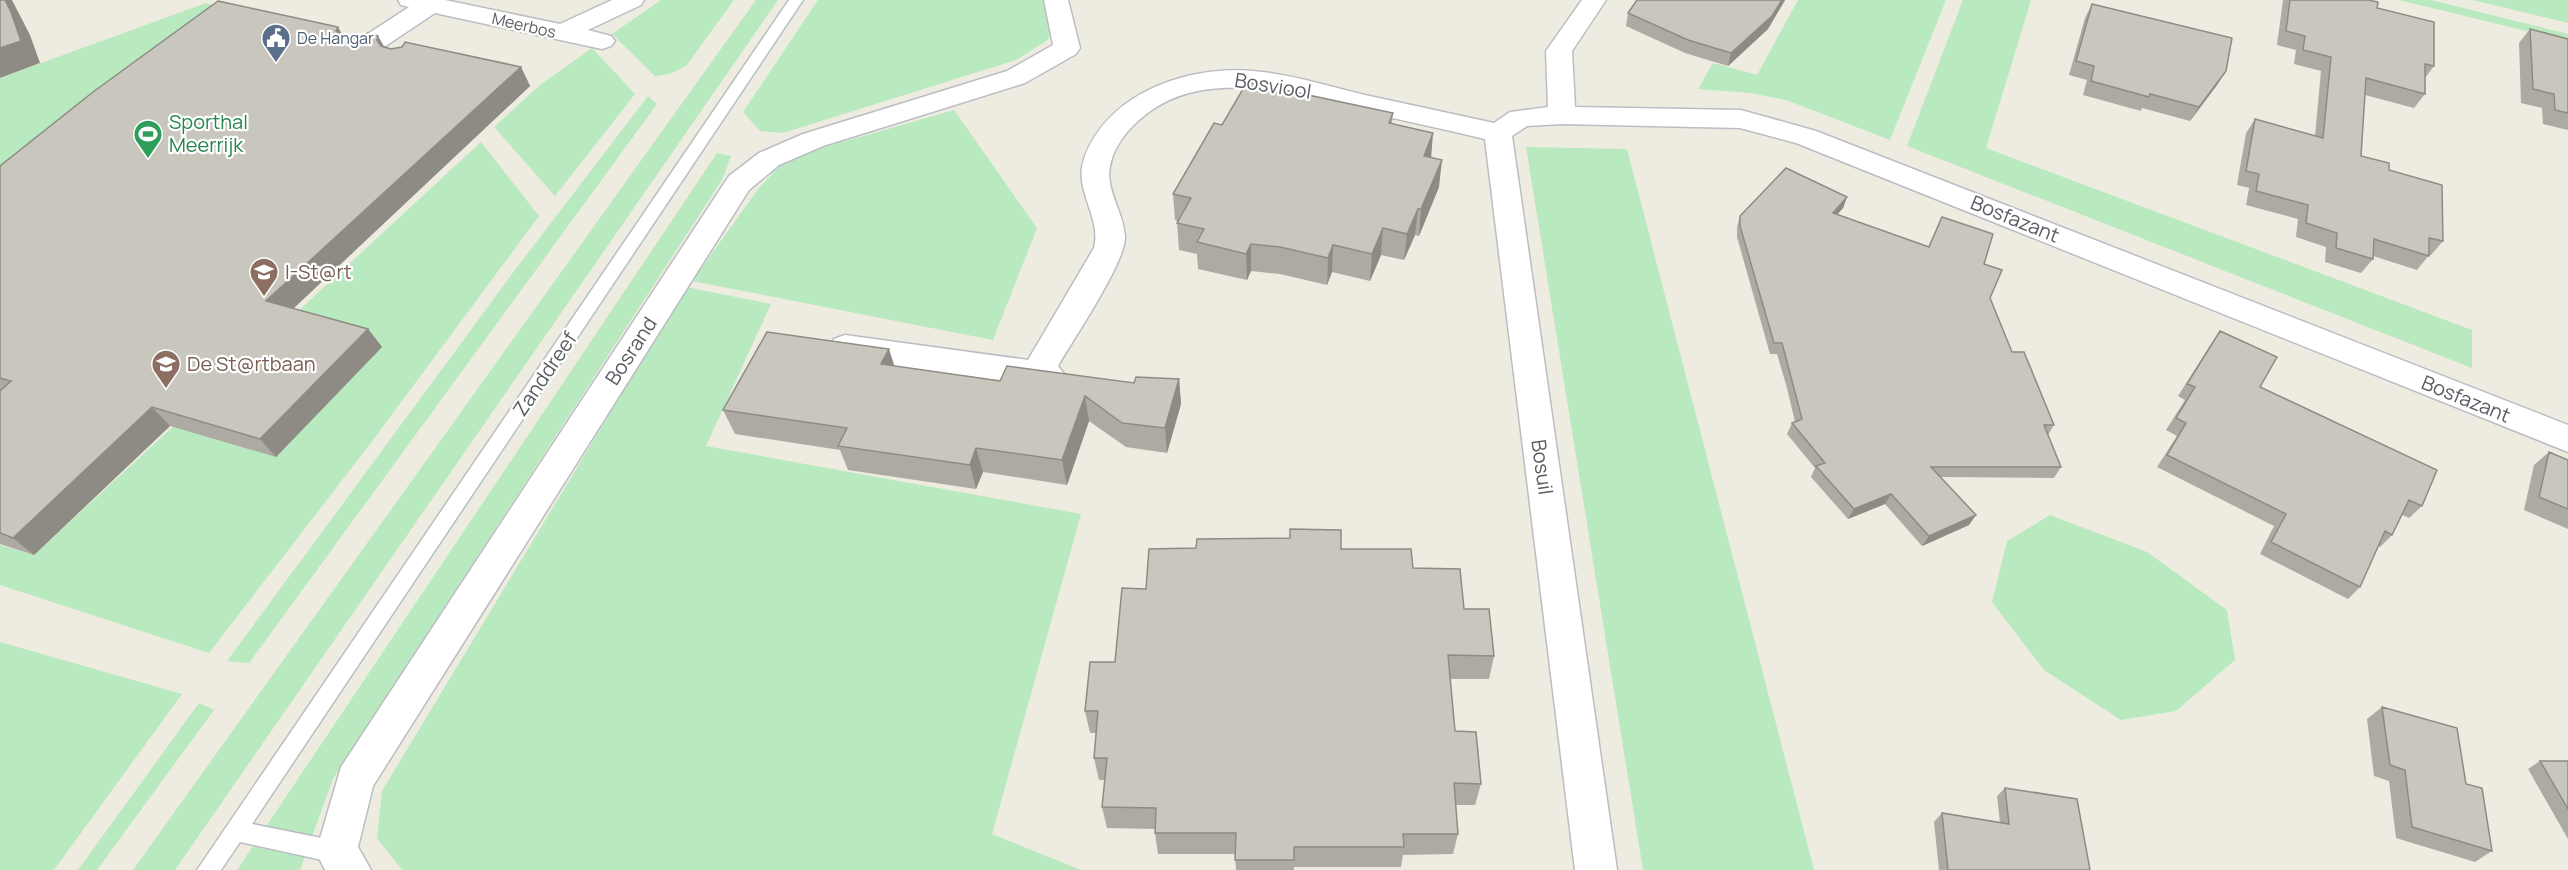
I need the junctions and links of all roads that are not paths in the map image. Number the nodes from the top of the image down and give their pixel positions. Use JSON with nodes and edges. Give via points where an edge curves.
{"nodes":[{"id":1,"x":632,"y":0,"type":"edge"},
{"id":2,"x":796,"y":0,"type":"edge"},
{"id":3,"x":1056,"y":0,"type":"edge"},
{"id":4,"x":1594,"y":0,"type":"edge"},
{"id":5,"x":421,"y":2,"type":"edge"},
{"id":6,"x":562,"y":33,"type":"junction"},
{"id":7,"x":602,"y":41,"type":"dead end"},
{"id":8,"x":363,"y":49,"type":"edge"},
{"id":9,"x":407,"y":49,"type":"edge"},
{"id":10,"x":1562,"y":115,"type":"junction"},
{"id":11,"x":1498,"y":133,"type":"junction"},
{"id":12,"x":821,"y":343,"type":"edge"},
{"id":13,"x":1037,"y":374,"type":"junction"},
{"id":14,"x":1080,"y":379,"type":"edge"},
{"id":15,"x":2568,"y":439,"type":"edge"},
{"id":16,"x":235,"y":831,"type":"junction"},
{"id":17,"x":343,"y":861,"type":"edge"},
{"id":18,"x":208,"y":870,"type":"edge"},
{"id":19,"x":1596,"y":870,"type":"edge"}],
"edges":[{"from":1,"to":6,"type":"street"},
{"from":2,"to":16,"type":"lane","name":"Zanddreef"},
{"from":3,"to":17,"type":"street","name":"Bosrand","via":[[1067,48],[1016,77],[805,144],[769,159],[739,183],[356,780]]},
{"from":4,"to":10,"type":"street","via":[[1559,51]]},
{"from":5,"to":6,"type":"street","name":"Meerbos"},
{"from":5,"to":8,"type":"street"},
{"from":5,"to":9,"type":"street"},
{"from":6,"to":7,"type":"street","name":"Meerbos"},
{"from":10,"to":11,"type":"street","via":[[1520,118]]},
{"from":10,"to":15,"type":"street","name":"Bosfazant","via":[[1742,119],[1806,137]]},
{"from":11,"to":13,"type":"street","name":"Bosviool","via":[[1262,80],[1224,78],[1201,82],[1172,89],[1142,104],[1118,123],[1097,158],[1095,180],[1111,241]]},
{"from":11,"to":19,"type":"street","name":"Bosuil"},
{"from":12,"to":13,"type":"street"},
{"from":13,"to":14,"type":"street"},
{"from":16,"to":17,"type":"lane"},
{"from":16,"to":18,"type":"lane","name":"Zanddreef"}]}
